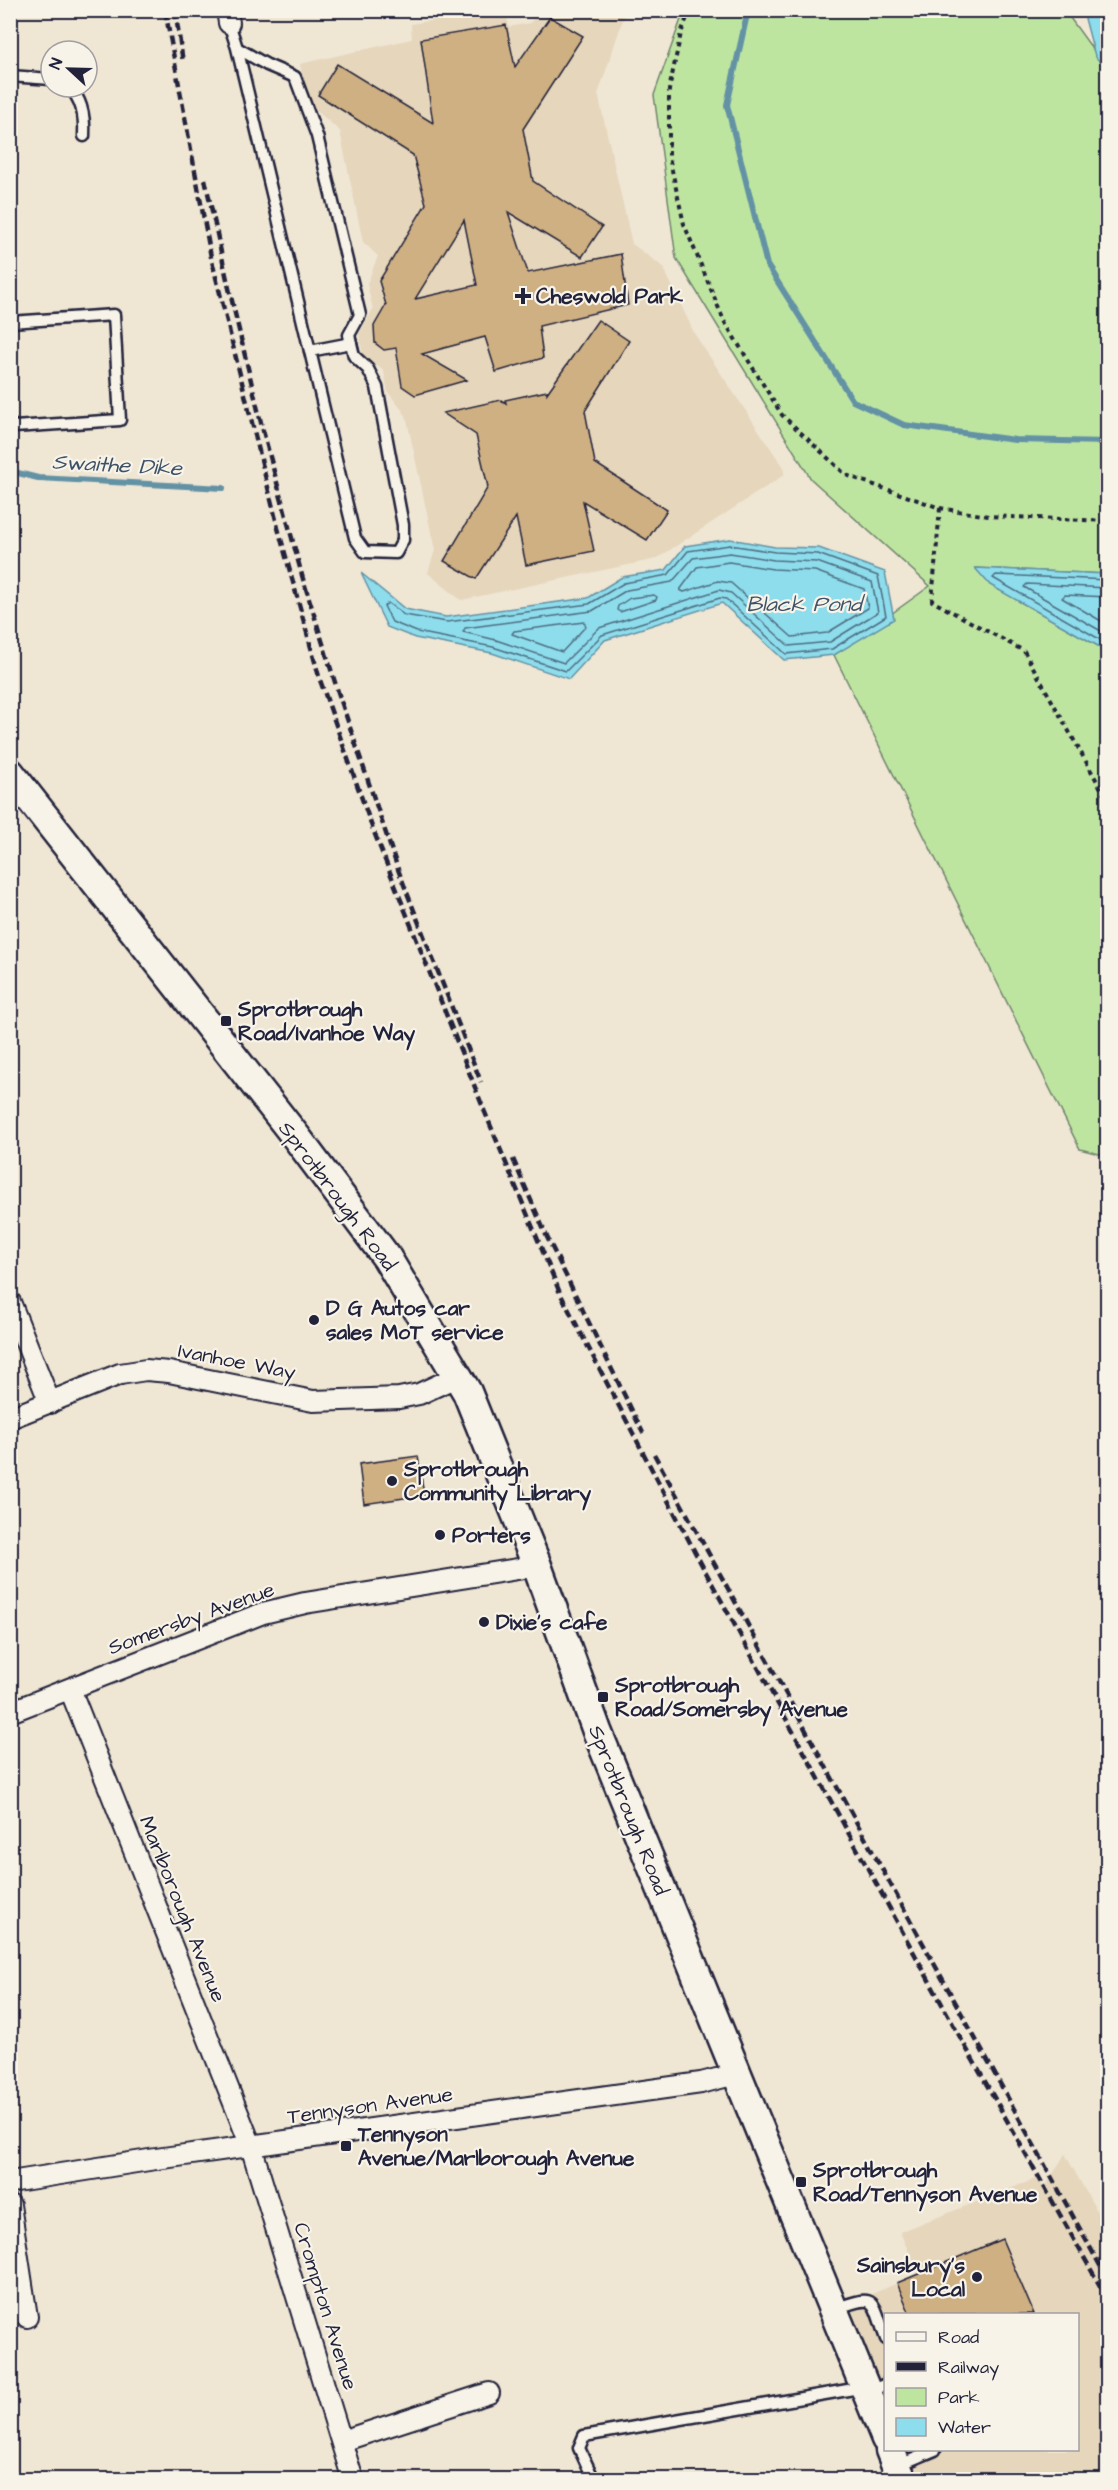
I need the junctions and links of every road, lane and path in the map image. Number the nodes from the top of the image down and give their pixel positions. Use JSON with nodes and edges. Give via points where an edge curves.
{"nodes":[{"id":1,"x":690,"y":10,"type":"edge"},
{"id":2,"x":228,"y":17,"type":"edge"},
{"id":3,"x":237,"y":48,"type":"junction"},
{"id":4,"x":10,"y":76,"type":"edge"},
{"id":5,"x":39,"y":78,"type":"edge"},
{"id":6,"x":77,"y":99,"type":"edge"},
{"id":7,"x":84,"y":136,"type":"dead end"},
{"id":8,"x":10,"y":322,"type":"edge"},
{"id":9,"x":351,"y":343,"type":"junction"},
{"id":10,"x":310,"y":351,"type":"junction"},
{"id":11,"x":10,"y":423,"type":"edge"},
{"id":12,"x":940,"y":508,"type":"junction"},
{"id":13,"x":1107,"y":521,"type":"edge"},
{"id":14,"x":10,"y":773,"type":"edge"},
{"id":15,"x":1107,"y":801,"type":"edge"},
{"id":16,"x":10,"y":1302,"type":"edge"},
{"id":17,"x":458,"y":1376,"type":"junction"},
{"id":18,"x":50,"y":1403,"type":"junction"},
{"id":19,"x":10,"y":1418,"type":"edge"},
{"id":20,"x":536,"y":1563,"type":"junction"},
{"id":21,"x":70,"y":1689,"type":"junction"},
{"id":22,"x":10,"y":1712,"type":"edge"},
{"id":23,"x":736,"y":2073,"type":"junction"},
{"id":24,"x":251,"y":2146,"type":"junction"},
{"id":25,"x":11,"y":2179,"type":"edge"},
{"id":26,"x":10,"y":2205,"type":"edge"},
{"id":27,"x":833,"y":2310,"type":"junction"},
{"id":28,"x":27,"y":2317,"type":"dead end"},
{"id":29,"x":884,"y":2336,"type":"edge"},
{"id":30,"x":872,"y":2388,"type":"edge"},
{"id":31,"x":489,"y":2393,"type":"dead end"},
{"id":32,"x":884,"y":2428,"type":"edge"},
{"id":33,"x":342,"y":2441,"type":"junction"},
{"id":34,"x":353,"y":2480,"type":"edge"},
{"id":35,"x":594,"y":2480,"type":"edge"}],
"edges":[{"from":1,"to":12,"type":"path","via":[[669,90],[669,157],[684,224],[724,321],[782,415],[846,475]]},
{"from":2,"to":3,"type":"lane"},
{"from":3,"to":9,"type":"lane","via":[[296,77],[317,136],[360,315],[349,335]]},
{"from":3,"to":10,"type":"lane"},
{"from":4,"to":5,"type":"lane"},
{"from":6,"to":7,"type":"lane","via":[[85,123]]},
{"from":8,"to":11,"type":"lane","via":[[114,315],[120,420],[14,427]]},
{"from":9,"to":10,"type":"lane"},
{"from":9,"to":10,"type":"lane","via":[[354,356],[368,369],[377,387],[404,525],[403,540],[396,553],[365,552],[355,538]]},
{"from":12,"to":13,"type":"path","via":[[988,516]]},
{"from":12,"to":15,"type":"path","via":[[932,601],[1024,651]]},
{"from":14,"to":17,"type":"street","name":"Sprotbrough Road","via":[[387,1258]]},
{"from":16,"to":18,"type":"street"},
{"from":17,"to":18,"type":"street","name":"Ivanhoe Way","via":[[399,1398],[313,1401],[146,1370],[120,1374]]},
{"from":17,"to":20,"type":"street","name":"Sprotbrough Road"},
{"from":18,"to":19,"type":"street","name":"Ivanhoe Way"},
{"from":20,"to":21,"type":"street","name":"Somersby Avenue","via":[[263,1613]]},
{"from":20,"to":23,"type":"street","name":"Sprotbrough Road","via":[[597,1731]]},
{"from":21,"to":22,"type":"street","name":"Somersby Avenue"},
{"from":21,"to":24,"type":"street","name":"Marlborough Avenue"},
{"from":23,"to":24,"type":"street","name":"Tennyson Avenue","via":[[701,2083]]},
{"from":23,"to":27,"type":"street","name":"Sprotbrough Road"},
{"from":24,"to":25,"type":"street","name":"Tennyson Avenue"},
{"from":24,"to":33,"type":"street","name":"Crompton Avenue"},
{"from":26,"to":28,"type":"street"},
{"from":27,"to":29,"type":"lane","via":[[863,2299],[869,2301]]},
{"from":27,"to":30,"type":"street","name":"Sprotbrough Road"},
{"from":30,"to":32,"type":"street","name":"Sprotbrough Road"},
{"from":30,"to":35,"type":"lane","via":[[584,2436],[579,2448]]},
{"from":31,"to":33,"type":"street"},
{"from":33,"to":34,"type":"street","name":"Crompton Avenue"}]}
